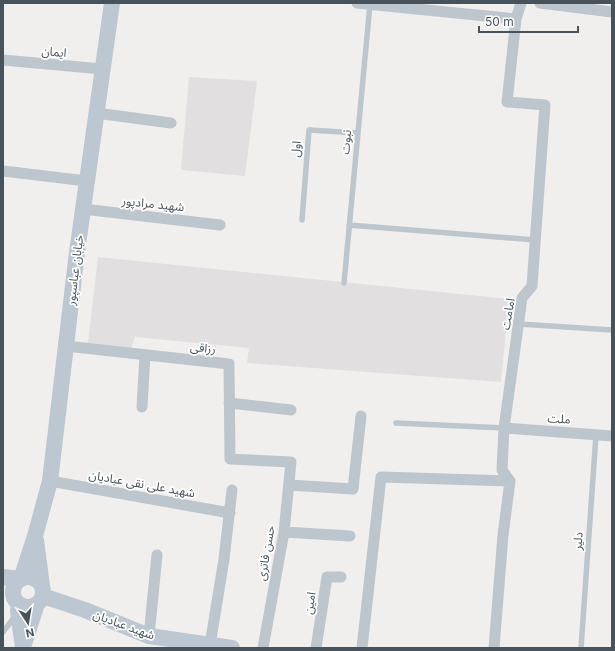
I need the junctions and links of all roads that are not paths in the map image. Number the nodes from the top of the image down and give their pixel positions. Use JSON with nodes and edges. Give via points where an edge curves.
{"nodes":[{"id":1,"x":112,"y":3,"type":"edge"},
{"id":2,"x":357,"y":3,"type":"edge"},
{"id":3,"x":521,"y":3,"type":"edge"},
{"id":4,"x":540,"y":3,"type":"edge"},
{"id":5,"x":370,"y":4,"type":"junction"},
{"id":6,"x":612,"y":12,"type":"edge"},
{"id":7,"x":516,"y":19,"type":"junction"},
{"id":8,"x":3,"y":60,"type":"edge"},
{"id":9,"x":102,"y":69,"type":"junction"},
{"id":10,"x":96,"y":112,"type":"junction"},
{"id":11,"x":171,"y":123,"type":"dead end"},
{"id":12,"x":358,"y":133,"type":"junction"},
{"id":13,"x":3,"y":171,"type":"edge"},
{"id":14,"x":87,"y":181,"type":"junction"},
{"id":15,"x":83,"y":209,"type":"junction"},
{"id":16,"x":302,"y":220,"type":"dead end"},
{"id":17,"x":220,"y":224,"type":"dead end"},
{"id":18,"x":349,"y":225,"type":"junction"},
{"id":19,"x":535,"y":240,"type":"junction"},
{"id":20,"x":344,"y":282,"type":"dead end"},
{"id":21,"x":519,"y":324,"type":"junction"},
{"id":22,"x":612,"y":330,"type":"edge"},
{"id":23,"x":66,"y":346,"type":"junction"},
{"id":24,"x":145,"y":355,"type":"junction"},
{"id":25,"x":229,"y":404,"type":"junction"},
{"id":26,"x":142,"y":407,"type":"dead end"},
{"id":27,"x":291,"y":410,"type":"dead end"},
{"id":28,"x":361,"y":416,"type":"dead end"},
{"id":29,"x":396,"y":423,"type":"dead end"},
{"id":30,"x":504,"y":428,"type":"junction"},
{"id":31,"x":596,"y":435,"type":"junction"},
{"id":32,"x":612,"y":436,"type":"edge"},
{"id":33,"x":291,"y":462,"type":"joint"},
{"id":34,"x":50,"y":481,"type":"junction"},
{"id":35,"x":510,"y":481,"type":"junction"},
{"id":36,"x":289,"y":485,"type":"junction"},
{"id":37,"x":232,"y":490,"type":"dead end"},
{"id":38,"x":230,"y":513,"type":"junction"},
{"id":39,"x":284,"y":532,"type":"junction"},
{"id":40,"x":35,"y":536,"type":"junction"},
{"id":41,"x":350,"y":536,"type":"dead end"},
{"id":42,"x":157,"y":555,"type":"dead end"},
{"id":43,"x":3,"y":577,"type":"edge"},
{"id":44,"x":341,"y":577,"type":"dead end"},
{"id":45,"x":21,"y":580,"type":"junction"},
{"id":46,"x":3,"y":587,"type":"edge"},
{"id":47,"x":41,"y":596,"type":"junction"},
{"id":48,"x":17,"y":605,"type":"junction"},
{"id":49,"x":3,"y":632,"type":"edge"},
{"id":50,"x":150,"y":636,"type":"junction"},
{"id":51,"x":210,"y":645,"type":"junction"},
{"id":52,"x":23,"y":647,"type":"edge"},
{"id":53,"x":232,"y":648,"type":"edge"},
{"id":54,"x":263,"y":648,"type":"edge"},
{"id":55,"x":316,"y":648,"type":"edge"},
{"id":56,"x":362,"y":648,"type":"edge"},
{"id":57,"x":494,"y":648,"type":"edge"},
{"id":58,"x":581,"y":648,"type":"edge"}],
"edges":[{"from":1,"to":9,"type":"main road","name":"خیابان عباسپور"},
{"from":2,"to":5,"type":"street"},
{"from":3,"to":7,"type":"street"},
{"from":4,"to":6,"type":"street"},
{"from":5,"to":7,"type":"street"},
{"from":5,"to":12,"type":"lane","name":"نبوت"},
{"from":7,"to":19,"type":"street","name":"امامت","via":[[507,102],[545,105]]},
{"from":8,"to":9,"type":"street","name":"ایمان"},
{"from":9,"to":10,"type":"main road","name":"خیابان عباسپور"},
{"from":10,"to":11,"type":"street"},
{"from":10,"to":14,"type":"main road","name":"خیابان عباسپور"},
{"from":12,"to":16,"type":"lane","name":"اول","via":[[309,130]]},
{"from":12,"to":18,"type":"lane","name":"نبوت"},
{"from":13,"to":14,"type":"street"},
{"from":14,"to":15,"type":"main road","name":"خیابان عباسپور"},
{"from":15,"to":17,"type":"street","name":"شهید مرادپور"},
{"from":15,"to":23,"type":"main road","name":"خیابان عباسپور"},
{"from":18,"to":19,"type":"lane"},
{"from":18,"to":20,"type":"lane","name":"نبوت"},
{"from":19,"to":21,"type":"street","name":"امامت","via":[[532,286],[522,298]]},
{"from":21,"to":22,"type":"lane"},
{"from":21,"to":30,"type":"street","name":"امامت"},
{"from":23,"to":24,"type":"street","name":"رزاقی"},
{"from":23,"to":34,"type":"main road","name":"خیابان عباسپور"},
{"from":24,"to":25,"type":"street","name":"رزاقی","via":[[229,364]]},
{"from":24,"to":26,"type":"street"},
{"from":25,"to":27,"type":"street"},
{"from":25,"to":33,"type":"street","name":"رزاقی","via":[[230,459]]},
{"from":28,"to":36,"type":"street","via":[[353,489]]},
{"from":29,"to":30,"type":"lane"},
{"from":30,"to":31,"type":"street","name":"ملت"},
{"from":30,"to":35,"type":"street","name":"امامت","via":[[502,470]]},
{"from":31,"to":32,"type":"street","name":"ملت"},
{"from":31,"to":58,"type":"lane","name":"دلیر"},
{"from":33,"to":36,"type":"street","name":"حسن فاتری"},
{"from":34,"to":38,"type":"street","name":"شهید علی نقی عبادیان"},
{"from":34,"to":40,"type":"main road","name":"خیابان عباسپور"},
{"from":35,"to":56,"type":"street","via":[[381,477]]},
{"from":35,"to":57,"type":"street"},
{"from":36,"to":39,"type":"street","name":"حسن فاتری"},
{"from":37,"to":38,"type":"street"},
{"from":38,"to":51,"type":"street"},
{"from":39,"to":41,"type":"street"},
{"from":39,"to":54,"type":"street","name":"حسن فاتری"},
{"from":40,"to":45,"type":"main road","name":"خیابان عباسپور"},
{"from":40,"to":47,"type":"main road","name":"خیابان عباسپور"},
{"from":42,"to":50,"type":"street"},
{"from":43,"to":45,"type":"main road"},
{"from":44,"to":55,"type":"street","name":"امین","via":[[327,577]]},
{"from":45,"to":47,"type":"main road","via":[[35,579]]},
{"from":45,"to":48,"type":"main road","name":"خیابان عباسپور","via":[[13,591]]},
{"from":46,"to":48,"type":"main road"},
{"from":47,"to":48,"type":"main road","via":[[28,607]]},
{"from":47,"to":50,"type":"main road","name":"شهید عبادیان","via":[[85,610]]},
{"from":47,"to":52,"type":"main road","name":"خیابان عباسپور"},
{"from":48,"to":49,"type":"lane"},
{"from":48,"to":52,"type":"main road","name":"خیابان عباسپور"},
{"from":50,"to":51,"type":"main road","name":"شهید عبادیان"},
{"from":51,"to":53,"type":"main road","name":"شهید عبادیان"}]}
